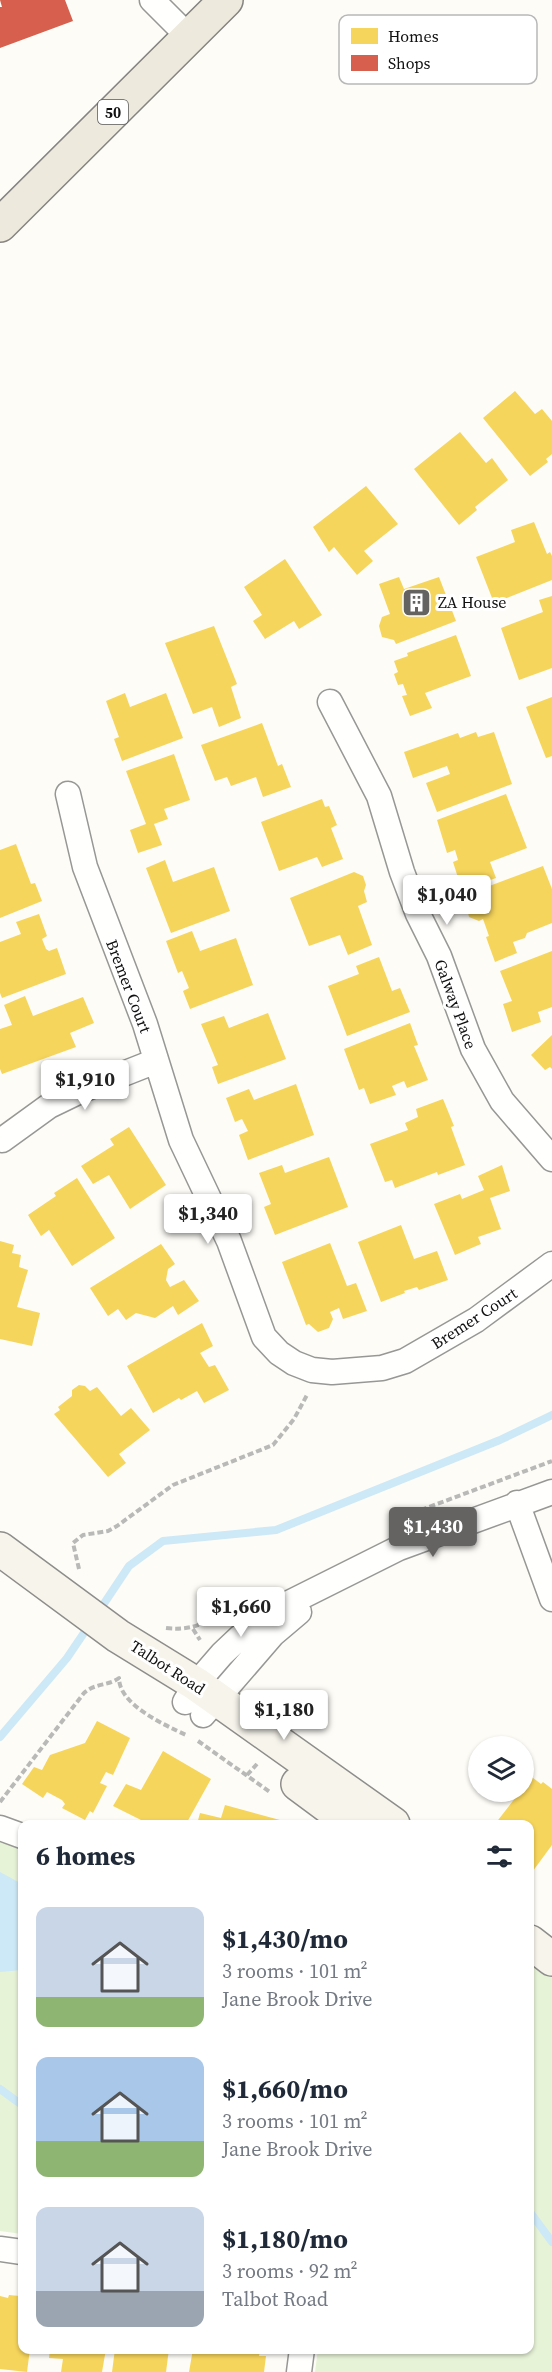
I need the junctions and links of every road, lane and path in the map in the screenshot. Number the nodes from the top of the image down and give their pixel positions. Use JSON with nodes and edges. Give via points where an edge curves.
{"nodes":[{"id":1,"x":152,"y":0,"type":"edge"},
{"id":2,"x":226,"y":0,"type":"edge"},
{"id":3,"x":189,"y":37,"type":"junction"},
{"id":4,"x":0,"y":225,"type":"edge"},
{"id":5,"x":330,"y":702,"type":"dead end"},
{"id":6,"x":68,"y":794,"type":"dead end"},
{"id":7,"x":156,"y":1061,"type":"junction"},
{"id":8,"x":2,"y":1140,"type":"dead end"},
{"id":9,"x":552,"y":1159,"type":"edge"},
{"id":10,"x":552,"y":1264,"type":"edge"},
{"id":11,"x":312,"y":1370,"type":"junction"},
{"id":12,"x":552,"y":1461,"type":"edge"},
{"id":13,"x":552,"y":1492,"type":"edge"},
{"id":14,"x":517,"y":1503,"type":"junction"},
{"id":15,"x":411,"y":1515,"type":"dead end"},
{"id":16,"x":0,"y":1549,"type":"edge"},
{"id":17,"x":68,"y":1581,"type":"junction"},
{"id":18,"x":259,"y":1590,"type":"dead end"},
{"id":19,"x":552,"y":1599,"type":"edge"},
{"id":20,"x":158,"y":1627,"type":"dead end"},
{"id":21,"x":193,"y":1629,"type":"junction"},
{"id":22,"x":200,"y":1640,"type":"dead end"},
{"id":23,"x":200,"y":1700,"type":"junction"},
{"id":24,"x":275,"y":1796,"type":"dead end"},
{"id":25,"x":0,"y":1802,"type":"edge"},
{"id":26,"x":347,"y":1820,"type":"edge"},
{"id":27,"x":387,"y":1820,"type":"edge"},
{"id":28,"x":0,"y":1828,"type":"edge"},
{"id":29,"x":18,"y":1835,"type":"edge"},
{"id":30,"x":534,"y":1945,"type":"edge"},
{"id":31,"x":552,"y":1959,"type":"edge"},
{"id":32,"x":0,"y":2249,"type":"edge"},
{"id":33,"x":18,"y":2251,"type":"edge"},
{"id":34,"x":301,"y":2354,"type":"edge"},
{"id":35,"x":299,"y":2372,"type":"edge"}],
"edges":[{"from":1,"to":3,"type":"street"},
{"from":2,"to":3,"type":"main road","number":"50"},
{"from":3,"to":4,"type":"main road","number":"50"},
{"from":5,"to":9,"type":"street","name":"Galway Place","via":[[379,796],[402,872],[439,956],[473,1049],[502,1101]]},
{"from":6,"to":7,"type":"street","name":"Bremer Court","via":[[85,867]]},
{"from":7,"to":8,"type":"street","via":[[49,1106]]},
{"from":7,"to":11,"type":"street","name":"Bremer Court","via":[[181,1140],[229,1241],[264,1337],[279,1353]]},
{"from":10,"to":11,"type":"street","name":"Bremer Court","via":[[476,1320],[405,1361],[356,1371]]},
{"from":11,"to":17,"type":"path","via":[[306,1399],[273,1445],[174,1485],[108,1531],[83,1535],[73,1543]]},
{"from":12,"to":15,"type":"path"},
{"from":13,"to":14,"type":"street"},
{"from":14,"to":19,"type":"street"},
{"from":14,"to":23,"type":"street","via":[[399,1548],[303,1598],[298,1614]]},
{"from":16,"to":17,"type":"main road","name":"Talbot Road"},
{"from":17,"to":23,"type":"main road","name":"Talbot Road","via":[[118,1636],[138,1668]]},
{"from":18,"to":21,"type":"path"},
{"from":20,"to":21,"type":"path"},
{"from":21,"to":22,"type":"path"},
{"from":23,"to":26,"type":"main road","name":"Talbot Road"},
{"from":23,"to":27,"type":"main road","name":"Talbot Road"},
{"from":24,"to":25,"type":"path","via":[[210,1747],[136,1706],[119,1684],[119,1678],[84,1693]]},
{"from":28,"to":29,"type":"street"},
{"from":30,"to":31,"type":"main road"},
{"from":32,"to":33,"type":"street"},
{"from":34,"to":35,"type":"street"}]}
